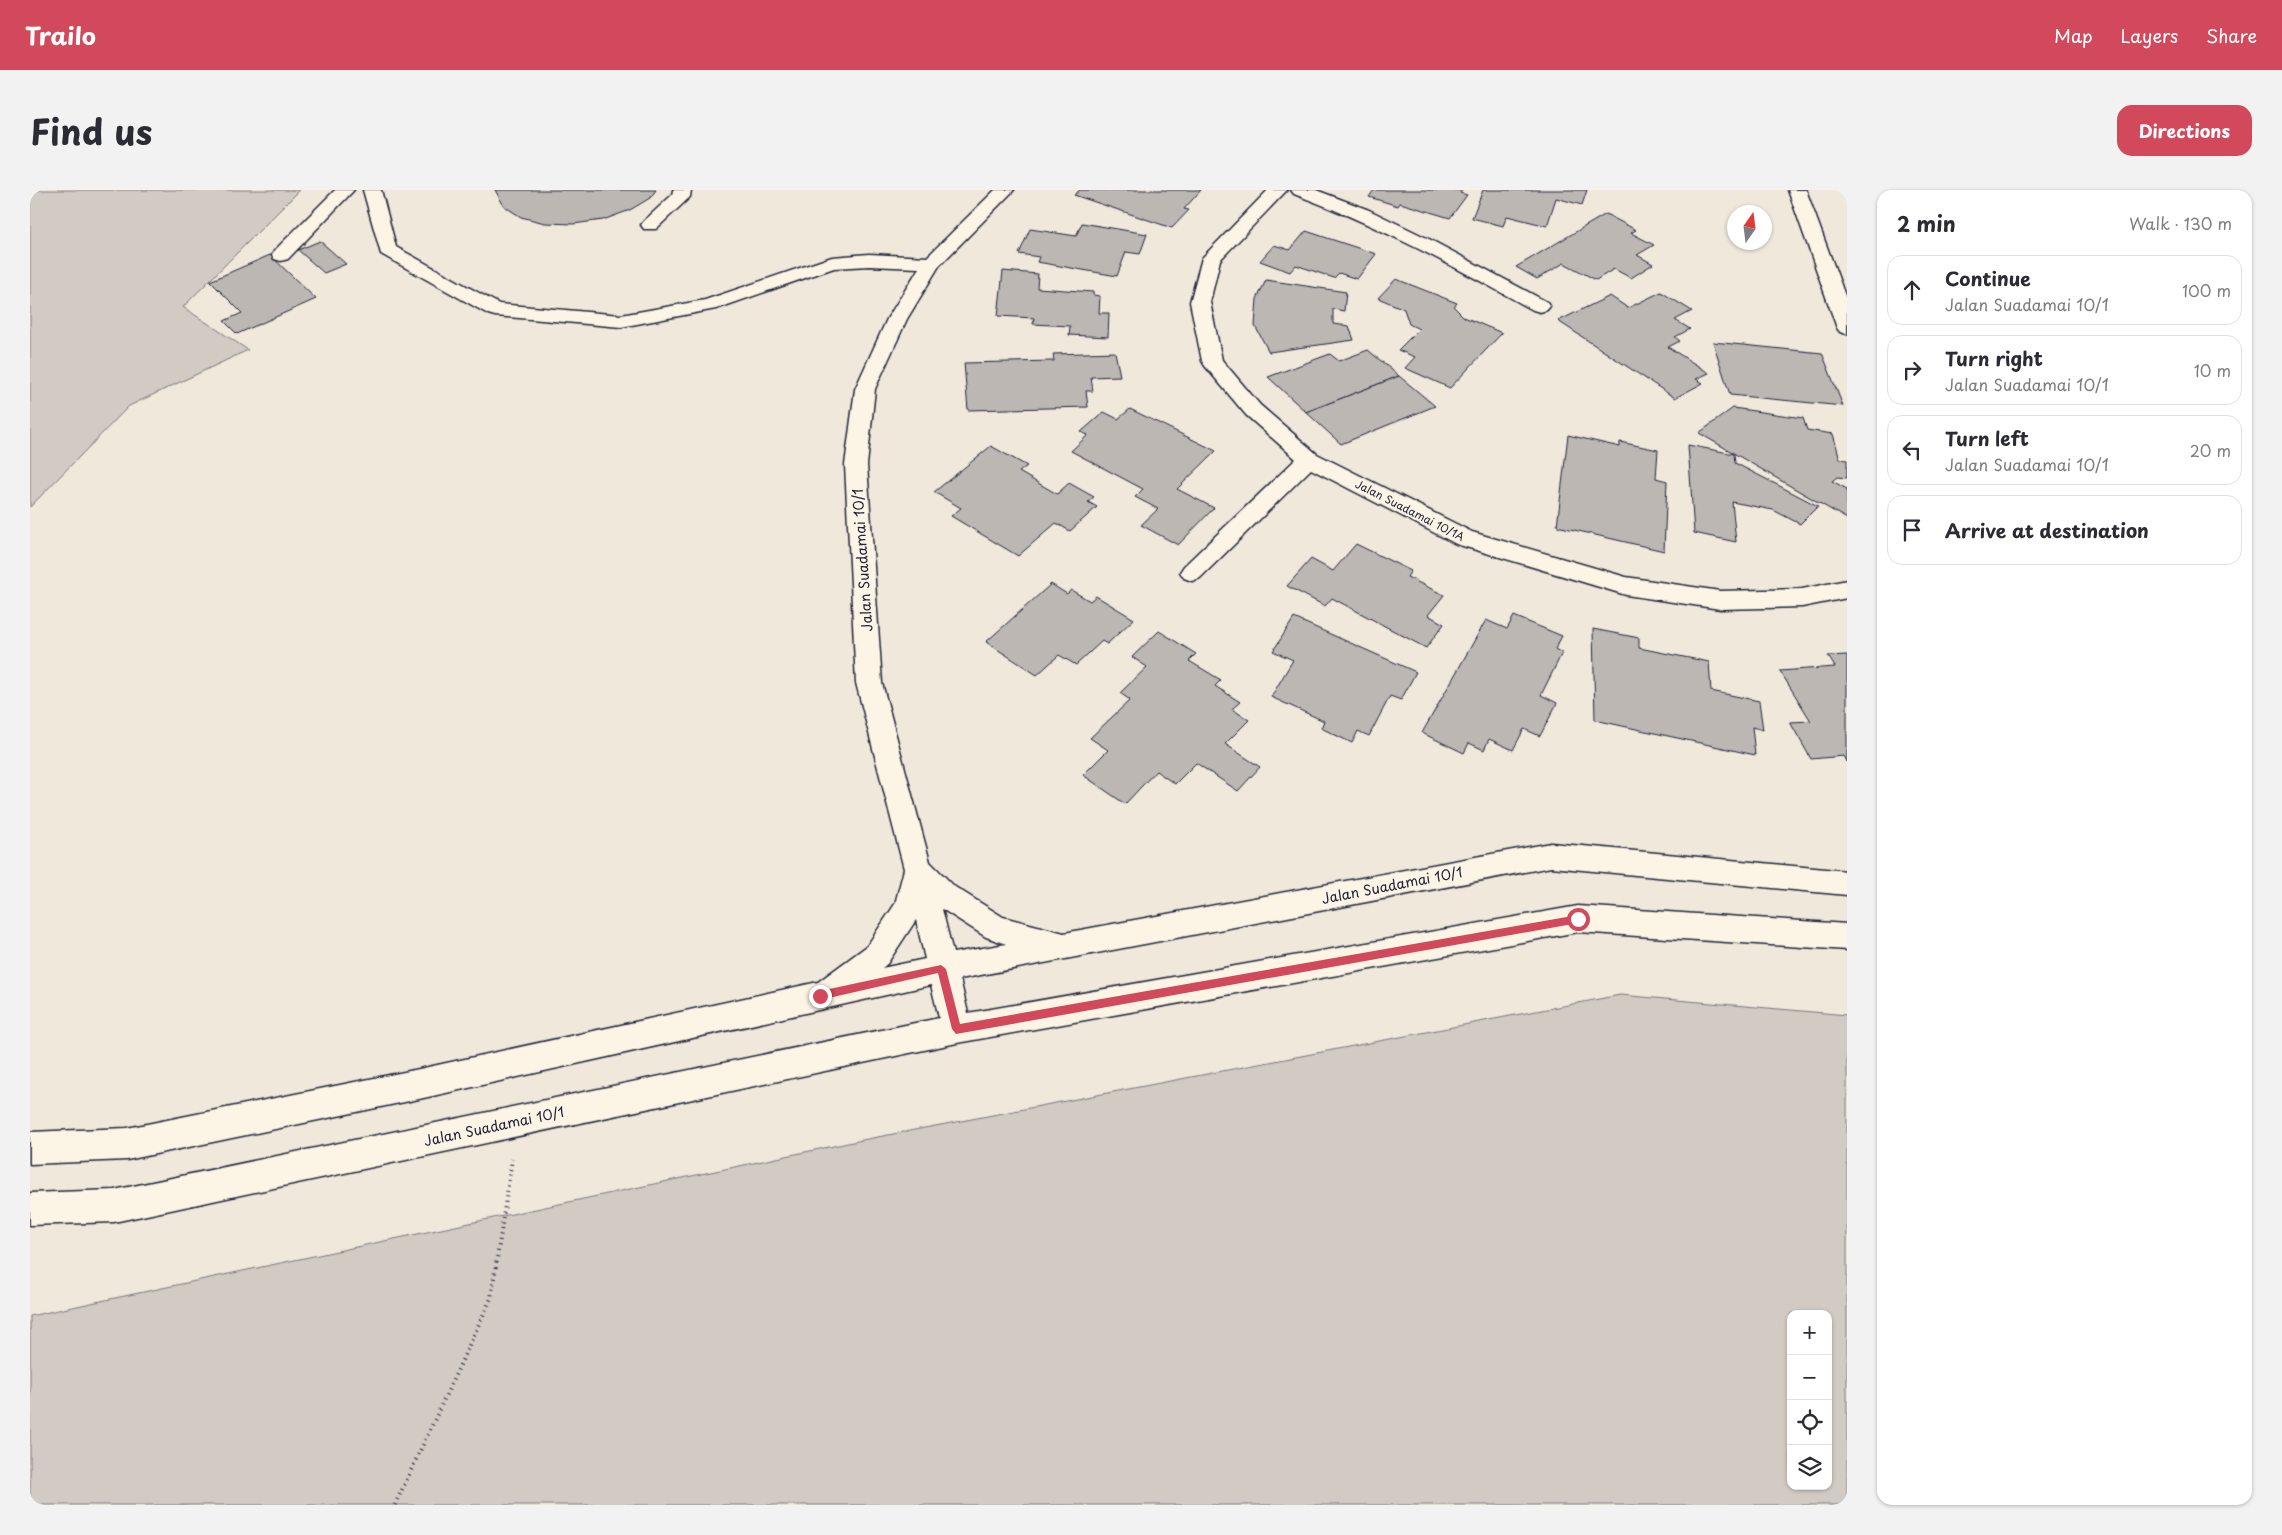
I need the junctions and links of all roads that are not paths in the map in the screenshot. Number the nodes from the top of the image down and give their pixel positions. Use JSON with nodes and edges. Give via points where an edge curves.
{"nodes":[{"id":1,"x":345,"y":190,"type":"edge"},
{"id":2,"x":372,"y":190,"type":"edge"},
{"id":3,"x":682,"y":190,"type":"edge"},
{"id":4,"x":1005,"y":190,"type":"edge"},
{"id":5,"x":1278,"y":190,"type":"edge"},
{"id":6,"x":1300,"y":190,"type":"edge"},
{"id":7,"x":1797,"y":190,"type":"edge"},
{"id":8,"x":650,"y":224,"type":"dead end"},
{"id":9,"x":281,"y":255,"type":"dead end"},
{"id":10,"x":932,"y":263,"type":"junction"},
{"id":11,"x":1540,"y":306,"type":"dead end"},
{"id":12,"x":1847,"y":328,"type":"edge"},
{"id":13,"x":1309,"y":459,"type":"junction"},
{"id":14,"x":1192,"y":572,"type":"dead end"},
{"id":15,"x":1847,"y":589,"type":"edge"},
{"id":16,"x":918,"y":868,"type":"junction"},
{"id":17,"x":1847,"y":883,"type":"edge"},
{"id":18,"x":1847,"y":937,"type":"edge"},
{"id":19,"x":1068,"y":946,"type":"junction"},
{"id":20,"x":941,"y":969,"type":"junction"},
{"id":21,"x":820,"y":996,"type":"junction"},
{"id":22,"x":956,"y":1029,"type":"junction"},
{"id":23,"x":30,"y":1148,"type":"edge"},
{"id":24,"x":30,"y":1210,"type":"edge"}],
"edges":[{"from":1,"to":9,"type":"street"},
{"from":2,"to":10,"type":"street","via":[[388,250],[495,310],[621,321],[709,305],[832,263],[869,260]]},
{"from":3,"to":8,"type":"street","via":[[681,198]]},
{"from":4,"to":10,"type":"street","name":"Jalan Suadamai 10/1"},
{"from":5,"to":13,"type":"street","name":"Jalan Suadamai 10/1A","via":[[1211,258],[1200,302],[1212,361],[1253,410]]},
{"from":6,"to":11,"type":"street","via":[[1346,206],[1426,244]]},
{"from":7,"to":12,"type":"street"},
{"from":10,"to":16,"type":"street","name":"Jalan Suadamai 10/1","via":[[897,320],[865,389],[856,465],[870,683]]},
{"from":13,"to":14,"type":"street"},
{"from":13,"to":15,"type":"street","name":"Jalan Suadamai 10/1A","via":[[1464,538],[1626,586],[1720,600],[1802,598]]},
{"from":16,"to":19,"type":"street","via":[[945,896],[996,928]]},
{"from":16,"to":20,"type":"street","name":"Jalan Suadamai 10/1"},
{"from":16,"to":21,"type":"street","via":[[908,909],[877,955]]},
{"from":17,"to":19,"type":"street","name":"Jalan Suadamai 10/1","via":[[1551,855]]},
{"from":18,"to":22,"type":"street","name":"Jalan Suadamai 10/1","via":[[1578,919]]},
{"from":19,"to":20,"type":"street","name":"Jalan Suadamai 10/1"},
{"from":20,"to":21,"type":"street","name":"Jalan Suadamai 10/1"},
{"from":20,"to":22,"type":"street","name":"Jalan Suadamai 10/1"},
{"from":21,"to":23,"type":"street","name":"Jalan Suadamai 10/1","via":[[127,1144]]},
{"from":22,"to":24,"type":"street","name":"Jalan Suadamai 10/1","via":[[114,1206]]}]}
